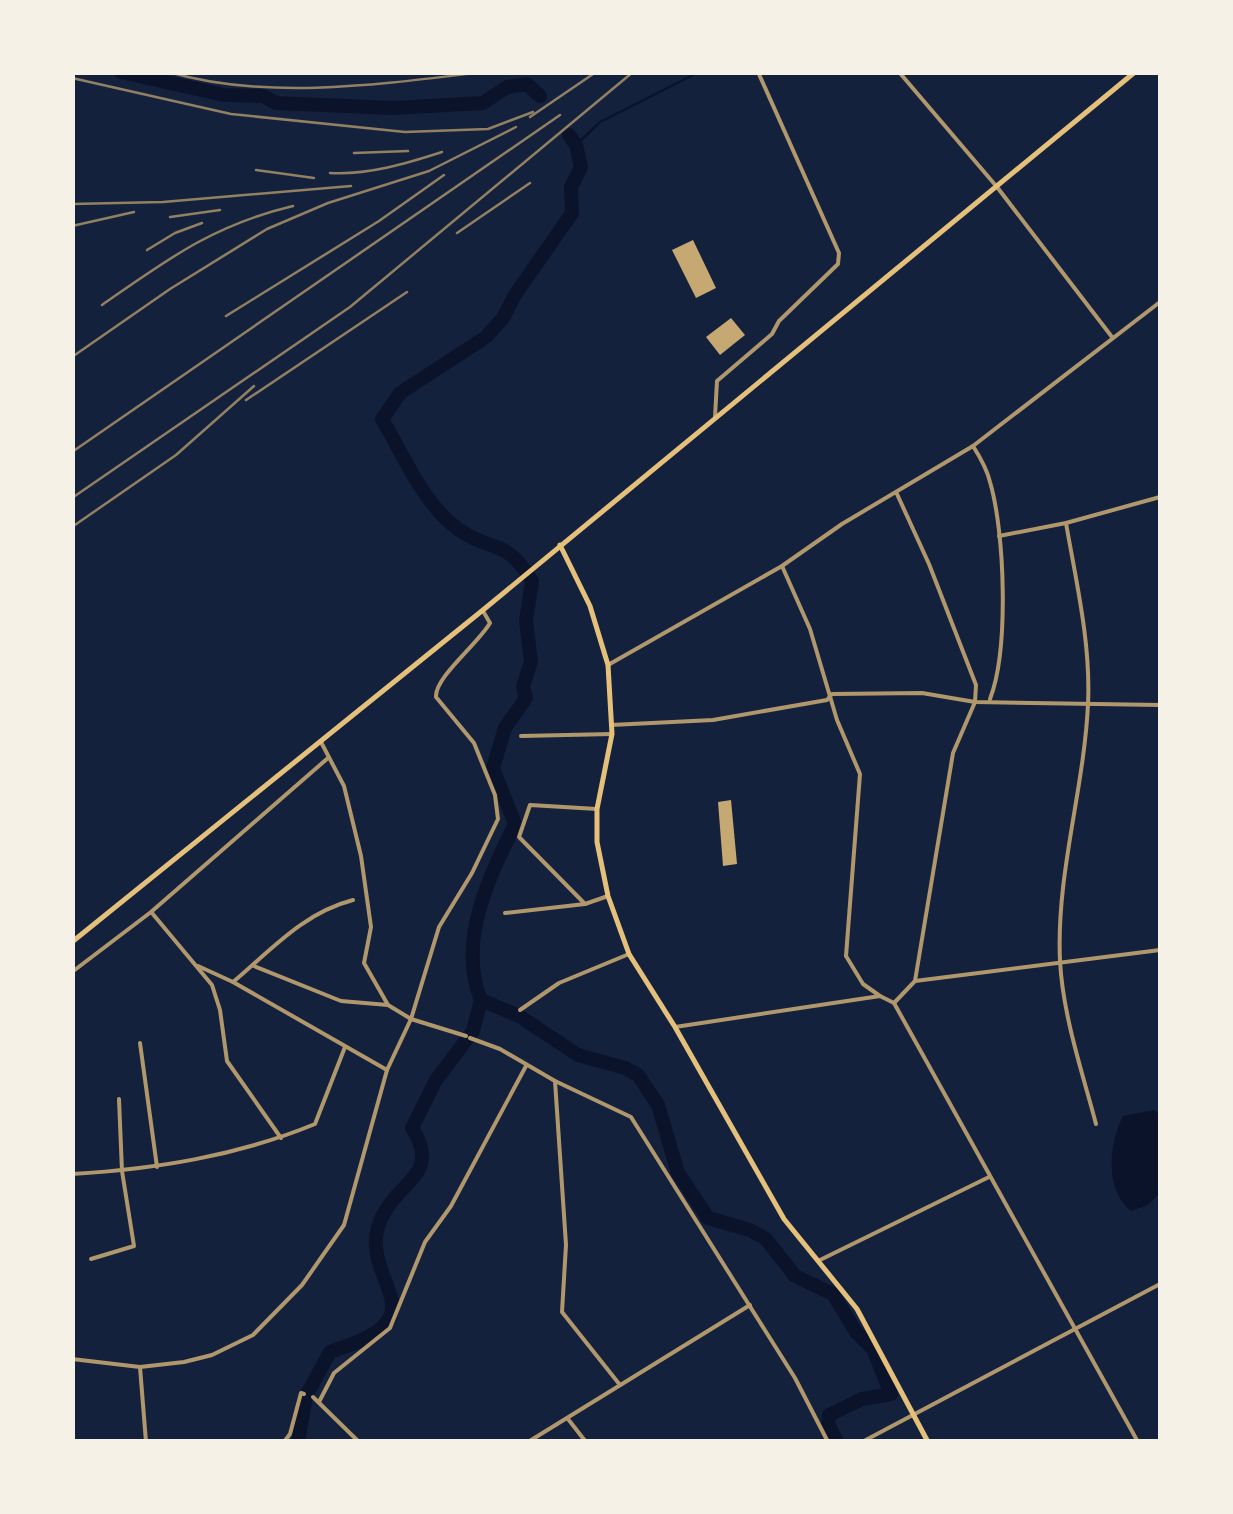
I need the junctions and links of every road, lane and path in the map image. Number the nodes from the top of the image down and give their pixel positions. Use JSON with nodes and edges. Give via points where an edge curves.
{"nodes":[{"id":1,"x":758,"y":72,"type":"edge"},
{"id":2,"x":899,"y":72,"type":"edge"},
{"id":3,"x":1136,"y":72,"type":"edge"},
{"id":4,"x":997,"y":187,"type":"junction"},
{"id":5,"x":1160,"y":302,"type":"edge"},
{"id":6,"x":1114,"y":338,"type":"junction"},
{"id":7,"x":715,"y":418,"type":"junction"},
{"id":8,"x":973,"y":446,"type":"junction"},
{"id":9,"x":897,"y":494,"type":"junction"},
{"id":10,"x":1160,"y":497,"type":"edge"},
{"id":11,"x":1066,"y":523,"type":"junction"},
{"id":12,"x":999,"y":536,"type":"junction"},
{"id":13,"x":560,"y":545,"type":"junction"},
{"id":14,"x":782,"y":566,"type":"junction"},
{"id":15,"x":483,"y":610,"type":"junction"},
{"id":16,"x":608,"y":665,"type":"junction"},
{"id":17,"x":832,"y":694,"type":"junction"},
{"id":18,"x":989,"y":701,"type":"junction"},
{"id":19,"x":975,"y":702,"type":"junction"},
{"id":20,"x":1088,"y":702,"type":"junction"},
{"id":21,"x":1160,"y":705,"type":"edge"},
{"id":22,"x":610,"y":725,"type":"junction"},
{"id":23,"x":612,"y":734,"type":"junction"},
{"id":24,"x":520,"y":736,"type":"dead end"},
{"id":25,"x":321,"y":742,"type":"junction"},
{"id":26,"x":328,"y":758,"type":"junction"},
{"id":27,"x":597,"y":809,"type":"junction"},
{"id":28,"x":608,"y":896,"type":"junction"},
{"id":29,"x":353,"y":900,"type":"dead end"},
{"id":30,"x":584,"y":904,"type":"junction"},
{"id":31,"x":150,"y":912,"type":"junction"},
{"id":32,"x":505,"y":913,"type":"dead end"},
{"id":33,"x":72,"y":942,"type":"edge"},
{"id":34,"x":1160,"y":950,"type":"edge"},
{"id":35,"x":629,"y":954,"type":"junction"},
{"id":36,"x":1060,"y":963,"type":"junction"},
{"id":37,"x":195,"y":965,"type":"junction"},
{"id":38,"x":252,"y":966,"type":"junction"},
{"id":39,"x":72,"y":972,"type":"edge"},
{"id":40,"x":232,"y":982,"type":"junction"},
{"id":41,"x":915,"y":982,"type":"junction"},
{"id":42,"x":880,"y":996,"type":"junction"},
{"id":43,"x":894,"y":1003,"type":"junction"},
{"id":44,"x":388,"y":1005,"type":"junction"},
{"id":45,"x":520,"y":1010,"type":"dead end"},
{"id":46,"x":411,"y":1019,"type":"junction"},
{"id":47,"x":675,"y":1027,"type":"junction"},
{"id":48,"x":140,"y":1043,"type":"dead end"},
{"id":49,"x":345,"y":1047,"type":"junction"},
{"id":50,"x":527,"y":1064,"type":"junction"},
{"id":51,"x":387,"y":1070,"type":"junction"},
{"id":52,"x":555,"y":1081,"type":"junction"},
{"id":53,"x":119,"y":1100,"type":"dead end"},
{"id":54,"x":1096,"y":1124,"type":"dead end"},
{"id":55,"x":281,"y":1138,"type":"junction"},
{"id":56,"x":157,"y":1166,"type":"junction"},
{"id":57,"x":122,"y":1171,"type":"junction"},
{"id":58,"x":72,"y":1174,"type":"edge"},
{"id":59,"x":989,"y":1178,"type":"junction"},
{"id":60,"x":90,"y":1259,"type":"dead end"},
{"id":61,"x":820,"y":1260,"type":"junction"},
{"id":62,"x":1160,"y":1284,"type":"edge"},
{"id":63,"x":751,"y":1305,"type":"junction"},
{"id":64,"x":1072,"y":1328,"type":"junction"},
{"id":65,"x":72,"y":1359,"type":"edge"},
{"id":66,"x":140,"y":1367,"type":"junction"},
{"id":67,"x":620,"y":1385,"type":"junction"},
{"id":68,"x":304,"y":1394,"type":"dead end"},
{"id":69,"x":313,"y":1396,"type":"dead end"},
{"id":70,"x":319,"y":1402,"type":"junction"},
{"id":71,"x":912,"y":1412,"type":"junction"},
{"id":72,"x":568,"y":1418,"type":"junction"},
{"id":73,"x":146,"y":1442,"type":"edge"},
{"id":74,"x":284,"y":1442,"type":"edge"},
{"id":75,"x":360,"y":1442,"type":"edge"},
{"id":76,"x":528,"y":1442,"type":"edge"},
{"id":77,"x":586,"y":1442,"type":"edge"},
{"id":78,"x":828,"y":1442,"type":"edge"},
{"id":79,"x":862,"y":1442,"type":"edge"},
{"id":80,"x":928,"y":1442,"type":"edge"},
{"id":81,"x":1138,"y":1442,"type":"edge"}],
"edges":[{"from":1,"to":7,"type":"street","via":[[839,253],[838,264],[717,381]]},
{"from":2,"to":4,"type":"street"},
{"from":3,"to":4,"type":"main road"},
{"from":4,"to":6,"type":"street"},
{"from":4,"to":7,"type":"main road"},
{"from":5,"to":6,"type":"street"},
{"from":6,"to":8,"type":"street"},
{"from":7,"to":13,"type":"main road"},
{"from":8,"to":9,"type":"street"},
{"from":8,"to":12,"type":"street","via":[[991,482]]},
{"from":9,"to":14,"type":"street"},
{"from":9,"to":19,"type":"street","via":[[957,632],[976,685]]},
{"from":10,"to":11,"type":"street"},
{"from":11,"to":12,"type":"street"},
{"from":11,"to":20,"type":"street"},
{"from":12,"to":18,"type":"street","via":[[1004,636]]},
{"from":13,"to":15,"type":"main road"},
{"from":13,"to":16,"type":"main road","via":[[590,606]]},
{"from":14,"to":16,"type":"street"},
{"from":14,"to":17,"type":"street"},
{"from":15,"to":25,"type":"main road"},
{"from":15,"to":46,"type":"street","via":[[490,623],[440,680],[436,696],[474,743],[498,819],[439,927]]},
{"from":16,"to":22,"type":"main road"},
{"from":17,"to":19,"type":"street","via":[[922,693]]},
{"from":17,"to":22,"type":"street","via":[[713,720]]},
{"from":17,"to":42,"type":"street","via":[[860,774],[846,956],[863,984]]},
{"from":18,"to":19,"type":"street"},
{"from":18,"to":20,"type":"street"},
{"from":19,"to":41,"type":"street","via":[[953,753]]},
{"from":20,"to":21,"type":"street"},
{"from":20,"to":36,"type":"street","via":[[1061,901]]},
{"from":22,"to":23,"type":"main road"},
{"from":23,"to":24,"type":"street"},
{"from":23,"to":27,"type":"main road"},
{"from":25,"to":26,"type":"street"},
{"from":25,"to":33,"type":"main road"},
{"from":26,"to":31,"type":"street"},
{"from":26,"to":44,"type":"street","via":[[344,786],[368,895],[364,963]]},
{"from":27,"to":28,"type":"main road","via":[[596,842]]},
{"from":27,"to":30,"type":"street","via":[[530,805],[519,837]]},
{"from":28,"to":30,"type":"street"},
{"from":28,"to":35,"type":"main road"},
{"from":29,"to":38,"type":"street","via":[[324,907]]},
{"from":30,"to":32,"type":"street"},
{"from":31,"to":37,"type":"street"},
{"from":31,"to":39,"type":"street"},
{"from":34,"to":36,"type":"street"},
{"from":35,"to":45,"type":"street","via":[[559,983]]},
{"from":35,"to":47,"type":"main road"},
{"from":36,"to":41,"type":"street"},
{"from":36,"to":54,"type":"street"},
{"from":37,"to":40,"type":"street"},
{"from":37,"to":55,"type":"street","via":[[212,985],[227,1061]]},
{"from":38,"to":40,"type":"street"},
{"from":38,"to":44,"type":"street","via":[[341,1001]]},
{"from":40,"to":49,"type":"street"},
{"from":41,"to":43,"type":"street"},
{"from":42,"to":43,"type":"street"},
{"from":42,"to":47,"type":"street"},
{"from":43,"to":59,"type":"street"},
{"from":44,"to":46,"type":"street"},
{"from":46,"to":50,"type":"street"},
{"from":46,"to":51,"type":"street"},
{"from":47,"to":61,"type":"main road","via":[[784,1219]]},
{"from":48,"to":56,"type":"street"},
{"from":49,"to":51,"type":"street"},
{"from":49,"to":55,"type":"street","via":[[315,1124]]},
{"from":50,"to":52,"type":"street"},
{"from":50,"to":70,"type":"street","via":[[425,1242],[390,1328],[334,1373]]},
{"from":51,"to":66,"type":"street","via":[[344,1225],[302,1285],[253,1335],[212,1355]]},
{"from":52,"to":63,"type":"street","via":[[631,1117]]},
{"from":52,"to":67,"type":"street","via":[[566,1246],[562,1312]]},
{"from":53,"to":57,"type":"street"},
{"from":55,"to":56,"type":"street"},
{"from":56,"to":57,"type":"street"},
{"from":57,"to":58,"type":"street"},
{"from":57,"to":60,"type":"street","via":[[134,1246]]},
{"from":59,"to":61,"type":"street"},
{"from":59,"to":64,"type":"street"},
{"from":61,"to":71,"type":"main road","via":[[857,1309]]},
{"from":62,"to":64,"type":"street"},
{"from":63,"to":67,"type":"street"},
{"from":63,"to":78,"type":"street"},
{"from":64,"to":71,"type":"street"},
{"from":64,"to":81,"type":"street"},
{"from":65,"to":66,"type":"street"},
{"from":66,"to":73,"type":"street"},
{"from":67,"to":72,"type":"street"},
{"from":68,"to":74,"type":"street"},
{"from":69,"to":70,"type":"street"},
{"from":70,"to":75,"type":"street"},
{"from":71,"to":79,"type":"street"},
{"from":71,"to":80,"type":"main road"},
{"from":72,"to":76,"type":"street"},
{"from":72,"to":77,"type":"street"}]}
